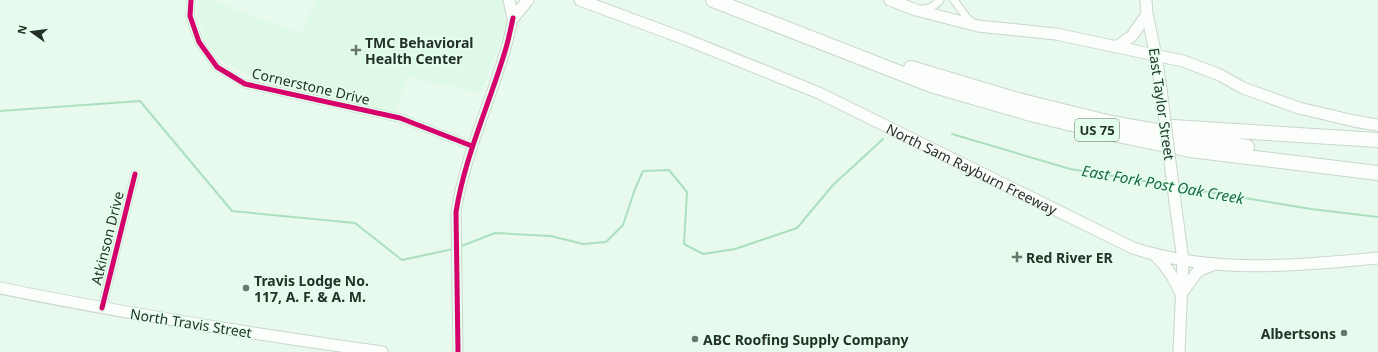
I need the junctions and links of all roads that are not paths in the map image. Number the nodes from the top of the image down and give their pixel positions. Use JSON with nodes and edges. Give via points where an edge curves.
{"nodes":[{"id":1,"x":191,"y":0,"type":"edge"},
{"id":2,"x":508,"y":0,"type":"edge"},
{"id":3,"x":528,"y":0,"type":"edge"},
{"id":4,"x":580,"y":0,"type":"edge"},
{"id":5,"x":713,"y":0,"type":"edge"},
{"id":6,"x":735,"y":0,"type":"edge"},
{"id":7,"x":890,"y":0,"type":"edge"},
{"id":8,"x":940,"y":0,"type":"edge"},
{"id":9,"x":954,"y":0,"type":"edge"},
{"id":10,"x":1146,"y":0,"type":"edge"},
{"id":11,"x":916,"y":10,"type":"junction"},
{"id":12,"x":1146,"y":14,"type":"junction"},
{"id":13,"x":513,"y":18,"type":"junction"},
{"id":14,"x":978,"y":26,"type":"junction"},
{"id":15,"x":1116,"y":47,"type":"junction"},
{"id":16,"x":1156,"y":56,"type":"junction"},
{"id":17,"x":1111,"y":123,"type":"junction"},
{"id":18,"x":1378,"y":125,"type":"edge"},
{"id":19,"x":1378,"y":140,"type":"edge"},
{"id":20,"x":472,"y":146,"type":"junction"},
{"id":21,"x":1378,"y":163,"type":"edge"},
{"id":22,"x":1378,"y":173,"type":"edge"},
{"id":23,"x":135,"y":174,"type":"dead end"},
{"id":24,"x":1155,"y":255,"type":"junction"},
{"id":25,"x":1378,"y":258,"type":"edge"},
{"id":26,"x":1183,"y":260,"type":"junction"},
{"id":27,"x":1217,"y":264,"type":"junction"},
{"id":28,"x":0,"y":288,"type":"edge"},
{"id":29,"x":1181,"y":294,"type":"junction"},
{"id":30,"x":102,"y":308,"type":"junction"},
{"id":31,"x":382,"y":352,"type":"edge"},
{"id":32,"x":458,"y":352,"type":"edge"},
{"id":33,"x":1179,"y":352,"type":"edge"}],
"edges":[{"from":1,"to":20,"type":"street","name":"Cornerstone Drive","via":[[190,16],[198,42],[217,67],[245,84],[400,118]]},
{"from":2,"to":13,"type":"main road"},
{"from":3,"to":13,"type":"main road"},
{"from":4,"to":24,"type":"main road","name":"North Sam Rayburn Freeway","via":[[819,93],[1133,248]]},
{"from":5,"to":22,"type":"highway","number":"US 75","via":[[931,85],[1030,114],[1190,150]]},
{"from":6,"to":17,"type":"highway","number":"US 75","via":[[853,49],[922,72],[1018,100]]},
{"from":7,"to":11,"type":"main road"},
{"from":8,"to":11,"type":"street","via":[[929,9]]},
{"from":9,"to":14,"type":"street","via":[[967,18]]},
{"from":10,"to":12,"type":"main road","name":"East Taylor Street"},
{"from":11,"to":14,"type":"main road"},
{"from":12,"to":15,"type":"main road","via":[[1132,36]]},
{"from":12,"to":16,"type":"main road","name":"East Taylor Street"},
{"from":13,"to":20,"type":"street","via":[[506,47]]},
{"from":14,"to":15,"type":"main road","via":[[1056,34]]},
{"from":15,"to":16,"type":"main road"},
{"from":16,"to":18,"type":"main road","via":[[1198,66],[1243,88],[1299,108]]},
{"from":16,"to":26,"type":"main road","name":"East Taylor Street","bridge":true},
{"from":17,"to":19,"type":"highway"},
{"from":17,"to":21,"type":"highway","number":"US 75","via":[[1228,145]]},
{"from":20,"to":32,"type":"street","via":[[456,212]]},
{"from":23,"to":30,"type":"street","name":"Atkinson Drive"},
{"from":24,"to":26,"type":"main road","name":"North Sam Rayburn Freeway"},
{"from":24,"to":29,"type":"main road","via":[[1173,276]]},
{"from":25,"to":27,"type":"main road","name":"North Sam Rayburn Freeway","via":[[1301,265]]},
{"from":26,"to":27,"type":"main road","name":"North Sam Rayburn Freeway"},
{"from":26,"to":29,"type":"main road","name":"East Taylor Street"},
{"from":27,"to":29,"type":"main road","via":[[1198,271]]},
{"from":28,"to":30,"type":"main road","name":"North Travis Street"},
{"from":29,"to":33,"type":"main road","name":"East Taylor Street"},
{"from":30,"to":31,"type":"main road","name":"North Travis Street"}]}
